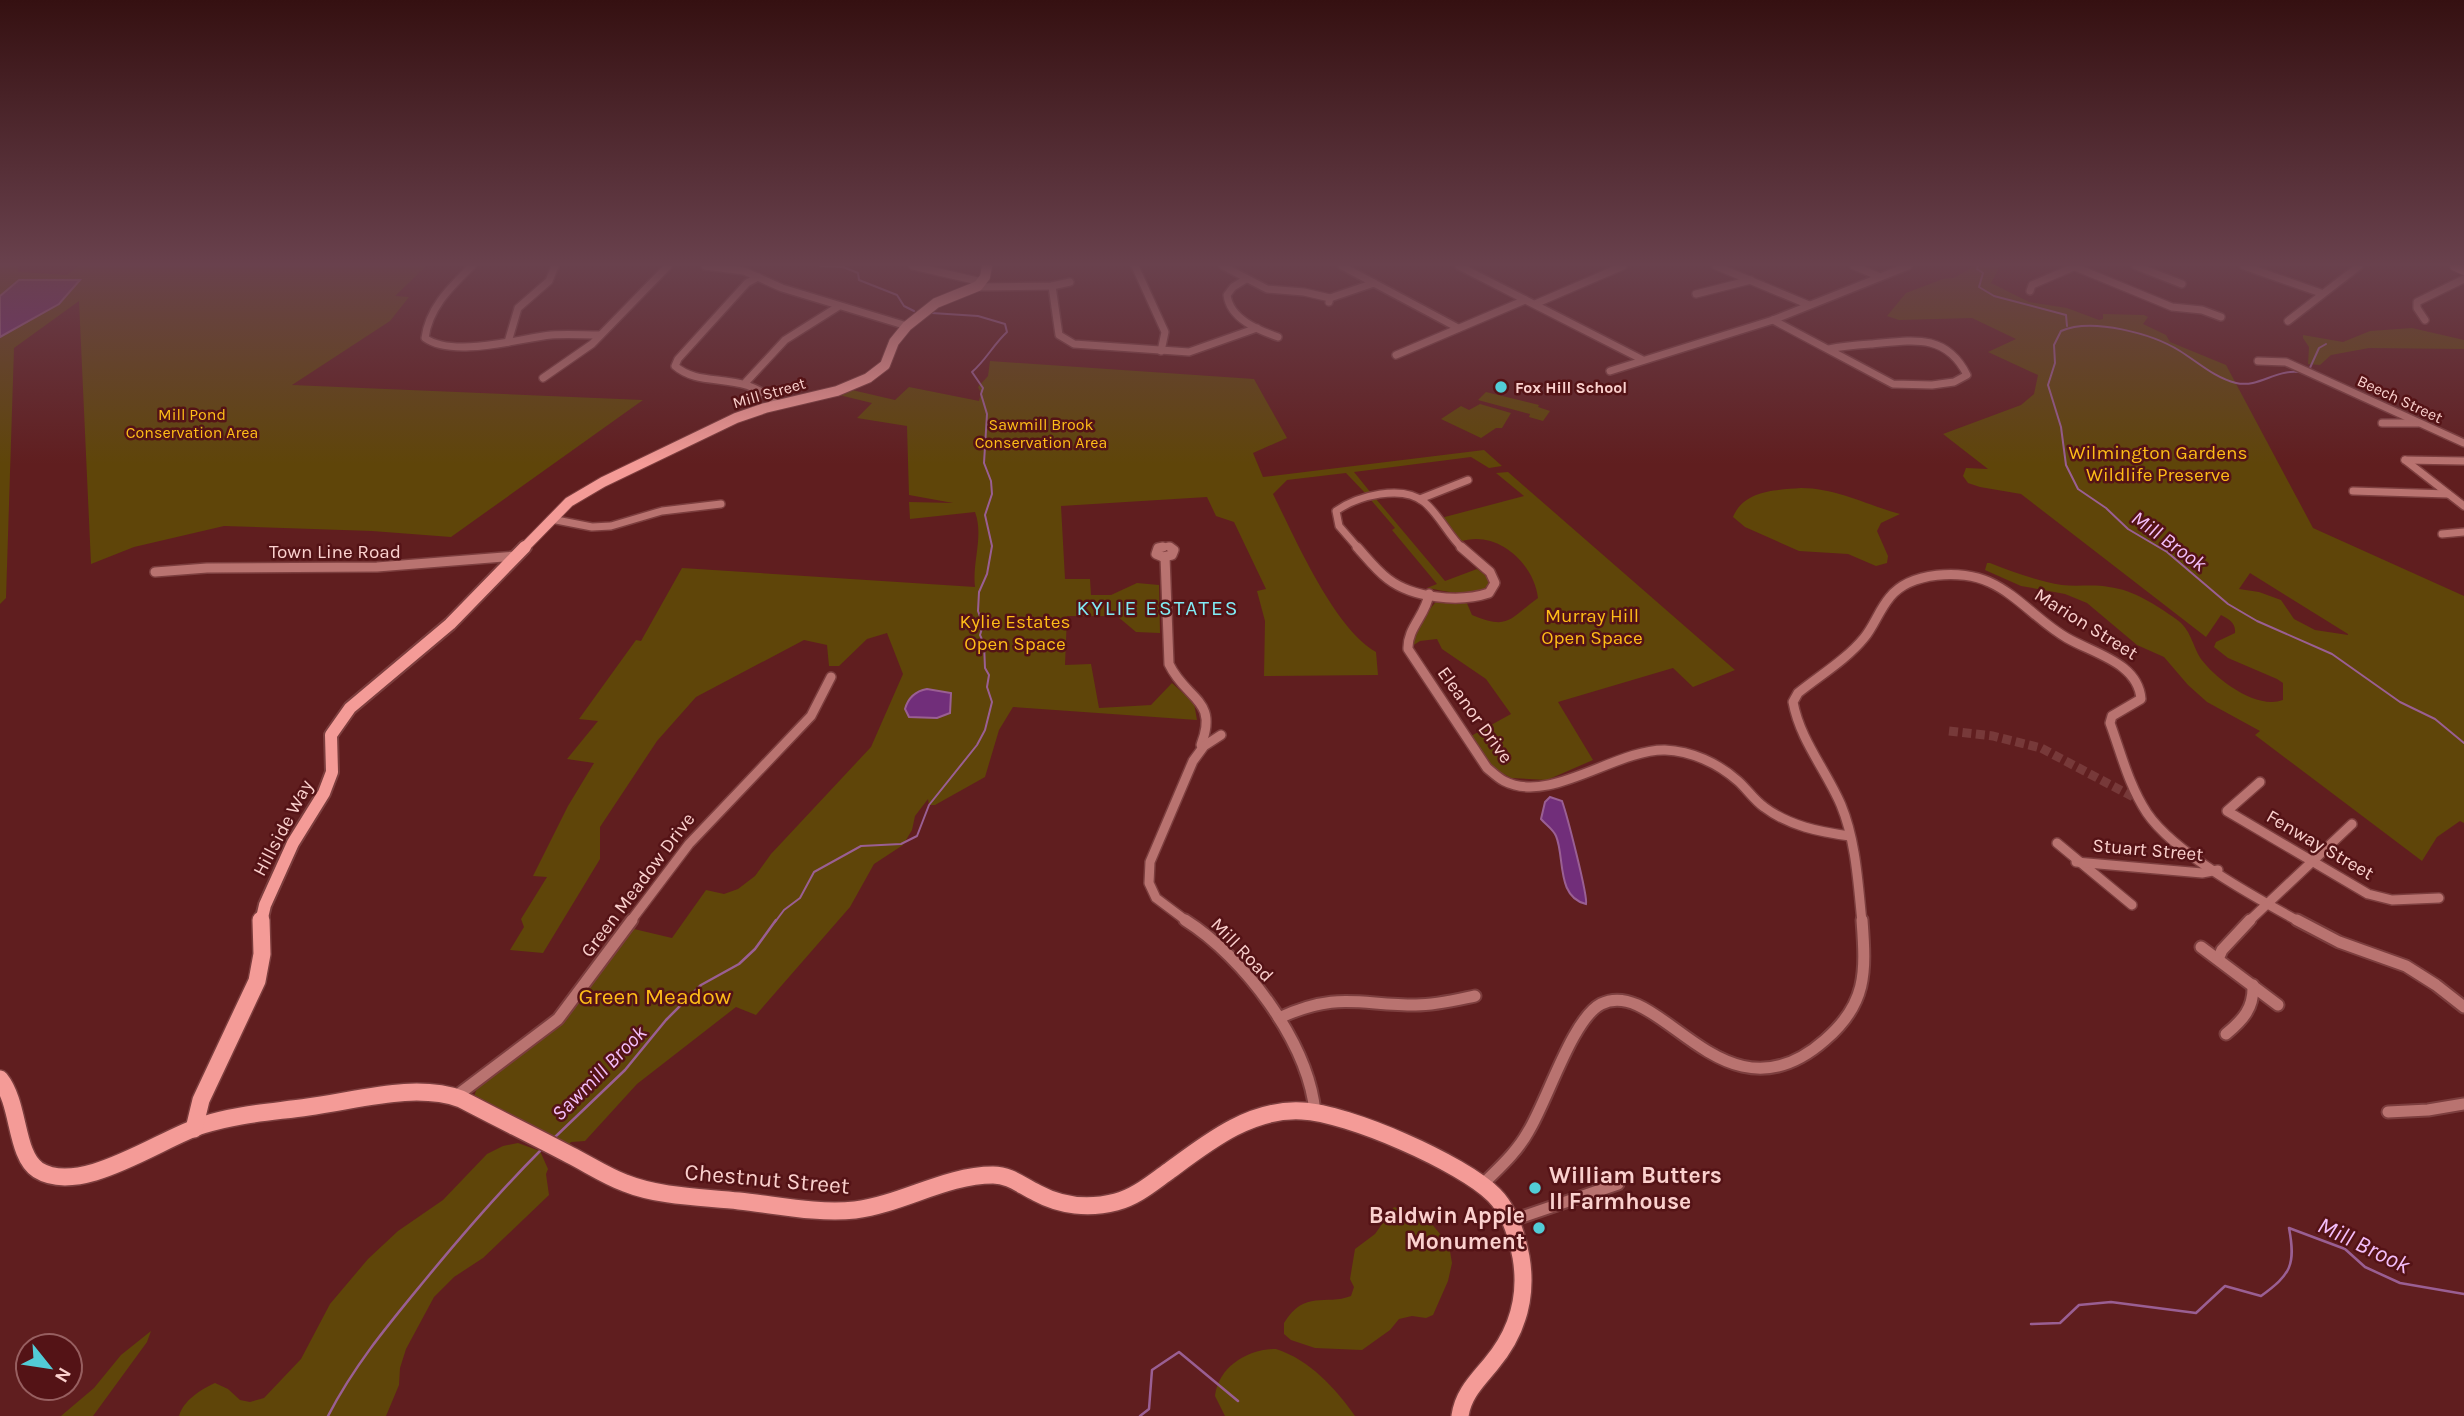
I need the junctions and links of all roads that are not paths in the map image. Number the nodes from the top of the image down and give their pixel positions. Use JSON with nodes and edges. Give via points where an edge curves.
{"nodes":[{"id":1,"x":425,"y":332,"type":"edge"},
{"id":2,"x":511,"y":332,"type":"edge"},
{"id":3,"x":603,"y":332,"type":"edge"},
{"id":4,"x":704,"y":332,"type":"edge"},
{"id":5,"x":797,"y":332,"type":"edge"},
{"id":6,"x":902,"y":332,"type":"edge"},
{"id":7,"x":1059,"y":332,"type":"edge"},
{"id":8,"x":1165,"y":332,"type":"edge"},
{"id":9,"x":1247,"y":332,"type":"edge"},
{"id":10,"x":1267,"y":332,"type":"edge"},
{"id":11,"x":1449,"y":332,"type":"edge"},
{"id":12,"x":1589,"y":332,"type":"edge"},
{"id":13,"x":1734,"y":332,"type":"edge"},
{"id":14,"x":1796,"y":332,"type":"edge"},
{"id":15,"x":600,"y":335,"type":"junction"},
{"id":16,"x":1278,"y":337,"type":"dead end"},
{"id":17,"x":508,"y":342,"type":"junction"},
{"id":18,"x":1829,"y":349,"type":"junction"},
{"id":19,"x":1161,"y":351,"type":"junction"},
{"id":20,"x":1396,"y":355,"type":"dead end"},
{"id":21,"x":1643,"y":360,"type":"junction"},
{"id":22,"x":2258,"y":361,"type":"dead end"},
{"id":23,"x":1610,"y":371,"type":"dead end"},
{"id":24,"x":543,"y":378,"type":"dead end"},
{"id":25,"x":746,"y":382,"type":"junction"},
{"id":26,"x":778,"y":405,"type":"junction"},
{"id":27,"x":2382,"y":423,"type":"dead end"},
{"id":28,"x":2418,"y":423,"type":"junction"},
{"id":29,"x":2464,"y":443,"type":"edge"},
{"id":30,"x":2464,"y":461,"type":"edge"},
{"id":31,"x":1468,"y":480,"type":"dead end"},
{"id":32,"x":2353,"y":491,"type":"dead end"},
{"id":33,"x":2448,"y":494,"type":"junction"},
{"id":34,"x":1420,"y":499,"type":"junction"},
{"id":35,"x":721,"y":504,"type":"dead end"},
{"id":36,"x":2464,"y":506,"type":"edge"},
{"id":37,"x":551,"y":519,"type":"junction"},
{"id":38,"x":2464,"y":532,"type":"edge"},
{"id":39,"x":2442,"y":534,"type":"dead end"},
{"id":40,"x":1165,"y":558,"type":"dead end"},
{"id":41,"x":511,"y":561,"type":"junction"},
{"id":42,"x":155,"y":572,"type":"dead end"},
{"id":43,"x":1429,"y":594,"type":"junction"},
{"id":44,"x":831,"y":677,"type":"dead end"},
{"id":45,"x":1221,"y":736,"type":"dead end"},
{"id":46,"x":1200,"y":747,"type":"junction"},
{"id":47,"x":2260,"y":782,"type":"dead end"},
{"id":48,"x":2352,"y":824,"type":"dead end"},
{"id":49,"x":1850,"y":836,"type":"junction"},
{"id":50,"x":2057,"y":844,"type":"dead end"},
{"id":51,"x":2076,"y":862,"type":"junction"},
{"id":52,"x":2314,"y":863,"type":"junction"},
{"id":53,"x":2218,"y":870,"type":"junction"},
{"id":54,"x":2440,"y":898,"type":"dead end"},
{"id":55,"x":2270,"y":903,"type":"junction"},
{"id":56,"x":2132,"y":905,"type":"dead end"},
{"id":57,"x":2201,"y":947,"type":"dead end"},
{"id":58,"x":2218,"y":959,"type":"junction"},
{"id":59,"x":2253,"y":985,"type":"junction"},
{"id":60,"x":1475,"y":996,"type":"dead end"},
{"id":61,"x":2278,"y":1005,"type":"dead end"},
{"id":62,"x":2464,"y":1007,"type":"edge"},
{"id":63,"x":1279,"y":1018,"type":"junction"},
{"id":64,"x":2226,"y":1034,"type":"dead end"},
{"id":65,"x":0,"y":1079,"type":"edge"},
{"id":66,"x":455,"y":1097,"type":"junction"},
{"id":67,"x":2464,"y":1104,"type":"edge"},
{"id":68,"x":1315,"y":1112,"type":"junction"},
{"id":69,"x":2388,"y":1112,"type":"dead end"},
{"id":70,"x":194,"y":1129,"type":"junction"},
{"id":71,"x":1618,"y":1184,"type":"dead end"},
{"id":72,"x":1483,"y":1185,"type":"junction"},
{"id":73,"x":1510,"y":1221,"type":"junction"},
{"id":74,"x":1460,"y":1416,"type":"edge"}],
"edges":[{"from":1,"to":17,"type":"street","via":[[431,344],[447,348]]},
{"from":2,"to":17,"type":"street"},
{"from":3,"to":15,"type":"street"},
{"from":4,"to":25,"type":"street","via":[[675,365],[677,369]]},
{"from":5,"to":25,"type":"street"},
{"from":6,"to":26,"type":"street","name":"Mill Street","via":[[885,365],[868,378],[837,391]]},
{"from":7,"to":19,"type":"street","via":[[1064,340],[1080,345]]},
{"from":8,"to":19,"type":"street"},
{"from":9,"to":19,"type":"street","via":[[1198,351]]},
{"from":10,"to":16,"type":"street"},
{"from":11,"to":20,"type":"street"},
{"from":12,"to":21,"type":"street"},
{"from":13,"to":21,"type":"street"},
{"from":14,"to":18,"type":"street"},
{"from":15,"to":17,"type":"street"},
{"from":15,"to":24,"type":"street"},
{"from":18,"to":18,"type":"street","via":[[1898,386],[1957,381],[1967,375],[1947,349],[1924,340]]},
{"from":21,"to":23,"type":"street"},
{"from":22,"to":28,"type":"street","name":"Beech Street","via":[[2286,362]]},
{"from":25,"to":26,"type":"street","via":[[768,392]]},
{"from":26,"to":37,"type":"street","name":"Mill Street","via":[[736,418],[604,482],[569,502]]},
{"from":27,"to":28,"type":"street"},
{"from":28,"to":29,"type":"street","name":"Beech Street"},
{"from":30,"to":33,"type":"street","via":[[2405,460]]},
{"from":31,"to":34,"type":"street"},
{"from":32,"to":33,"type":"street"},
{"from":33,"to":36,"type":"street"},
{"from":34,"to":43,"type":"street","via":[[1494,580],[1489,593],[1474,598]]},
{"from":34,"to":43,"type":"street","via":[[1401,492],[1364,496],[1343,505],[1335,517],[1337,525],[1392,583]]},
{"from":35,"to":37,"type":"street","via":[[662,511],[611,526]]},
{"from":37,"to":41,"type":"street","name":"Mill Street"},
{"from":38,"to":39,"type":"street"},
{"from":40,"to":46,"type":"street","name":"Mill Road","via":[[1169,664],[1205,710],[1208,730]]},
{"from":41,"to":42,"type":"street","name":"Town Line Road","via":[[402,568],[211,566]]},
{"from":41,"to":70,"type":"street","name":"Hillside Way","via":[[426,645],[360,697],[334,727],[329,742],[330,778],[293,842],[265,905],[257,981],[201,1100]]},
{"from":43,"to":49,"type":"street","name":"Eleanor Drive","via":[[1427,611],[1409,634],[1408,649],[1489,771],[1499,779],[1547,786],[1637,752],[1677,752],[1724,769],[1779,817],[1816,831]]},
{"from":44,"to":66,"type":"street","name":"Green Meadow Drive","via":[[811,716],[689,844],[558,1020]]},
{"from":45,"to":46,"type":"street"},
{"from":46,"to":63,"type":"street","name":"Mill Road","via":[[1153,855],[1149,886],[1158,902],[1211,941]]},
{"from":47,"to":52,"type":"street","name":"Fenway Street","via":[[2227,811]]},
{"from":48,"to":52,"type":"street"},
{"from":49,"to":53,"type":"street","name":"Marion Street","via":[[1843,810],[1793,702],[1863,639],[1889,598],[1902,587],[1950,574],[1977,577],[1999,588],[2066,637],[2117,662],[2136,678],[2142,688],[2141,699],[2110,721],[2140,800],[2161,830]]},
{"from":49,"to":72,"type":"street","via":[[1865,977],[1856,1006],[1843,1022],[1797,1060],[1759,1067],[1710,1054],[1635,1004],[1605,1002],[1582,1024],[1528,1133]]},
{"from":50,"to":51,"type":"street"},
{"from":51,"to":53,"type":"street","name":"Stuart Street","via":[[2202,873]]},
{"from":51,"to":56,"type":"street"},
{"from":52,"to":54,"type":"street","name":"Fenway Street","via":[[2377,897]]},
{"from":52,"to":55,"type":"street"},
{"from":53,"to":55,"type":"street","name":"Marion Street"},
{"from":55,"to":58,"type":"street","via":[[2237,933]]},
{"from":55,"to":62,"type":"street","name":"Marion Street","via":[[2335,940],[2409,967]]},
{"from":57,"to":58,"type":"street"},
{"from":58,"to":59,"type":"street"},
{"from":59,"to":61,"type":"street"},
{"from":59,"to":64,"type":"street","via":[[2249,1012]]},
{"from":60,"to":63,"type":"street","via":[[1427,1005],[1341,1000],[1311,1005]]},
{"from":63,"to":68,"type":"street","name":"Mill Road","via":[[1306,1061]]},
{"from":65,"to":70,"type":"street","name":"Chestnut Street","via":[[12,1094],[26,1155],[38,1170],[48,1174],[108,1168]]},
{"from":66,"to":68,"type":"street","name":"Chestnut Street","via":[[631,1185],[679,1195],[825,1211],[891,1203],[994,1175],[1009,1177],[1061,1203],[1114,1203],[1143,1190],[1252,1118]]},
{"from":66,"to":70,"type":"street","name":"Chestnut Street","via":[[429,1093],[365,1100],[248,1116]]},
{"from":67,"to":69,"type":"street"},
{"from":68,"to":72,"type":"street","name":"Chestnut Street","via":[[1375,1132]]},
{"from":71,"to":73,"type":"street"},
{"from":72,"to":73,"type":"street","name":"Chestnut Street","via":[[1496,1196]]},
{"from":73,"to":74,"type":"street","name":"Chestnut Street","via":[[1523,1273],[1521,1309],[1501,1351],[1465,1395]]}]}
